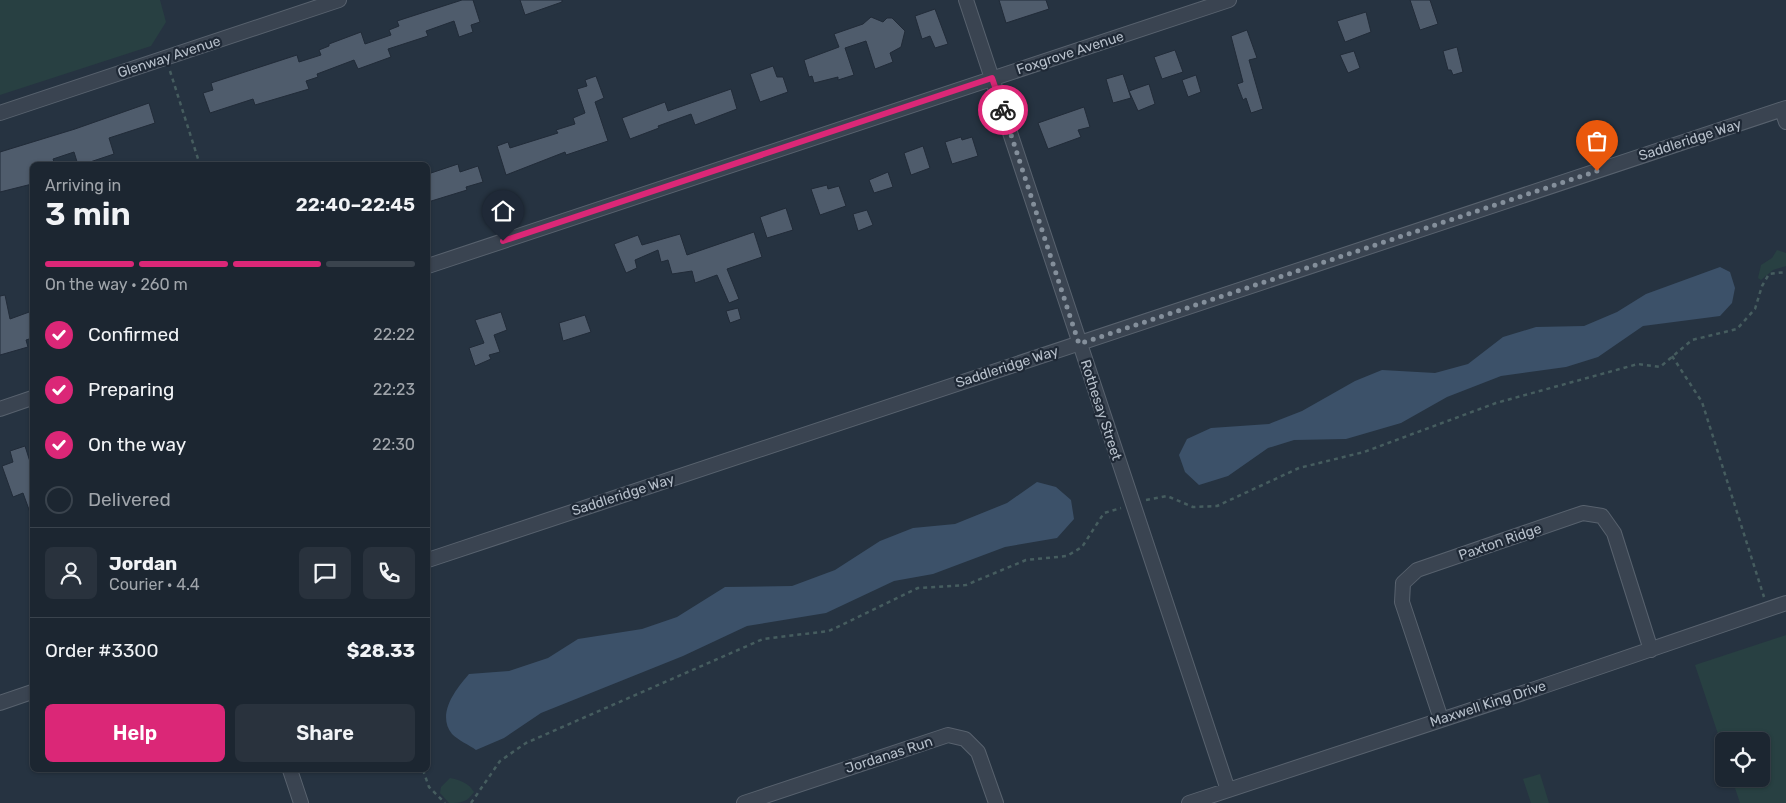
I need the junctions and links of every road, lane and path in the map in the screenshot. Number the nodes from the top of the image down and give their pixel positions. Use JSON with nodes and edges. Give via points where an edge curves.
{"nodes":[{"id":1,"x":339,"y":0,"type":"edge"},
{"id":2,"x":966,"y":0,"type":"edge"},
{"id":3,"x":1229,"y":0,"type":"edge"},
{"id":4,"x":165,"y":58,"type":"junction"},
{"id":5,"x":992,"y":78,"type":"junction"},
{"id":6,"x":0,"y":113,"type":"edge"},
{"id":7,"x":1785,"y":113,"type":"edge"},
{"id":8,"x":199,"y":162,"type":"edge"},
{"id":9,"x":430,"y":265,"type":"edge"},
{"id":10,"x":1786,"y":272,"type":"edge"},
{"id":11,"x":1079,"y":344,"type":"junction"},
{"id":12,"x":1672,"y":356,"type":"junction"},
{"id":13,"x":30,"y":399,"type":"edge"},
{"id":14,"x":0,"y":409,"type":"edge"},
{"id":15,"x":1132,"y":504,"type":"junction"},
{"id":16,"x":430,"y":559,"type":"edge"},
{"id":17,"x":1786,"y":603,"type":"edge"},
{"id":18,"x":1768,"y":608,"type":"junction"},
{"id":19,"x":1651,"y":650,"type":"junction"},
{"id":20,"x":30,"y":693,"type":"edge"},
{"id":21,"x":0,"y":703,"type":"edge"},
{"id":22,"x":1441,"y":719,"type":"junction"},
{"id":23,"x":291,"y":772,"type":"edge"},
{"id":24,"x":424,"y":772,"type":"edge"},
{"id":25,"x":1228,"y":790,"type":"junction"},
{"id":26,"x":301,"y":803,"type":"edge"},
{"id":27,"x":445,"y":803,"type":"edge"},
{"id":28,"x":471,"y":803,"type":"edge"},
{"id":29,"x":744,"y":803,"type":"edge"},
{"id":30,"x":996,"y":803,"type":"edge"},
{"id":31,"x":1188,"y":803,"type":"edge"}],
"edges":[{"from":1,"to":4,"type":"street","name":"Glenway Avenue"},
{"from":2,"to":5,"type":"street","name":"Rothesay Street"},
{"from":3,"to":5,"type":"street","name":"Foxgrove Avenue"},
{"from":4,"to":6,"type":"street","name":"Glenway Avenue"},
{"from":4,"to":8,"type":"path"},
{"from":5,"to":9,"type":"street","name":"Foxgrove Avenue"},
{"from":5,"to":11,"type":"street","name":"Rothesay Street"},
{"from":7,"to":11,"type":"street","name":"Saddleridge Way"},
{"from":10,"to":12,"type":"path","via":[[1769,274],[1755,309],[1737,329],[1692,340]]},
{"from":11,"to":15,"type":"street","name":"Rothesay Street"},
{"from":11,"to":16,"type":"street","name":"Saddleridge Way"},
{"from":12,"to":15,"type":"path","via":[[1660,366],[1638,364],[1496,403],[1364,452],[1299,468],[1217,506],[1193,507],[1167,496]]},
{"from":12,"to":18,"type":"path","via":[[1702,402]]},
{"from":13,"to":14,"type":"street"},
{"from":15,"to":25,"type":"street","name":"Rothesay Street"},
{"from":15,"to":28,"type":"path","via":[[1104,513],[1082,547],[1067,556],[1026,560],[966,585],[918,588],[829,632],[763,639],[526,743],[500,760]]},
{"from":17,"to":18,"type":"street","name":"Maxwell King Drive"},
{"from":18,"to":19,"type":"street","name":"Maxwell King Drive"},
{"from":19,"to":22,"type":"street","name":"Maxwell King Drive"},
{"from":19,"to":22,"type":"street","name":"Paxton Ridge","via":[[1614,534],[1602,516],[1583,514],[1418,570],[1404,583],[1402,602]]},
{"from":20,"to":21,"type":"street"},
{"from":22,"to":25,"type":"street","name":"Maxwell King Drive"},
{"from":23,"to":26,"type":"street"},
{"from":24,"to":27,"type":"path","via":[[429,787]]},
{"from":25,"to":31,"type":"street","name":"Maxwell King Drive"},
{"from":29,"to":30,"type":"street","name":"Jordanas Run","via":[[948,736],[965,739],[978,752]]}]}
